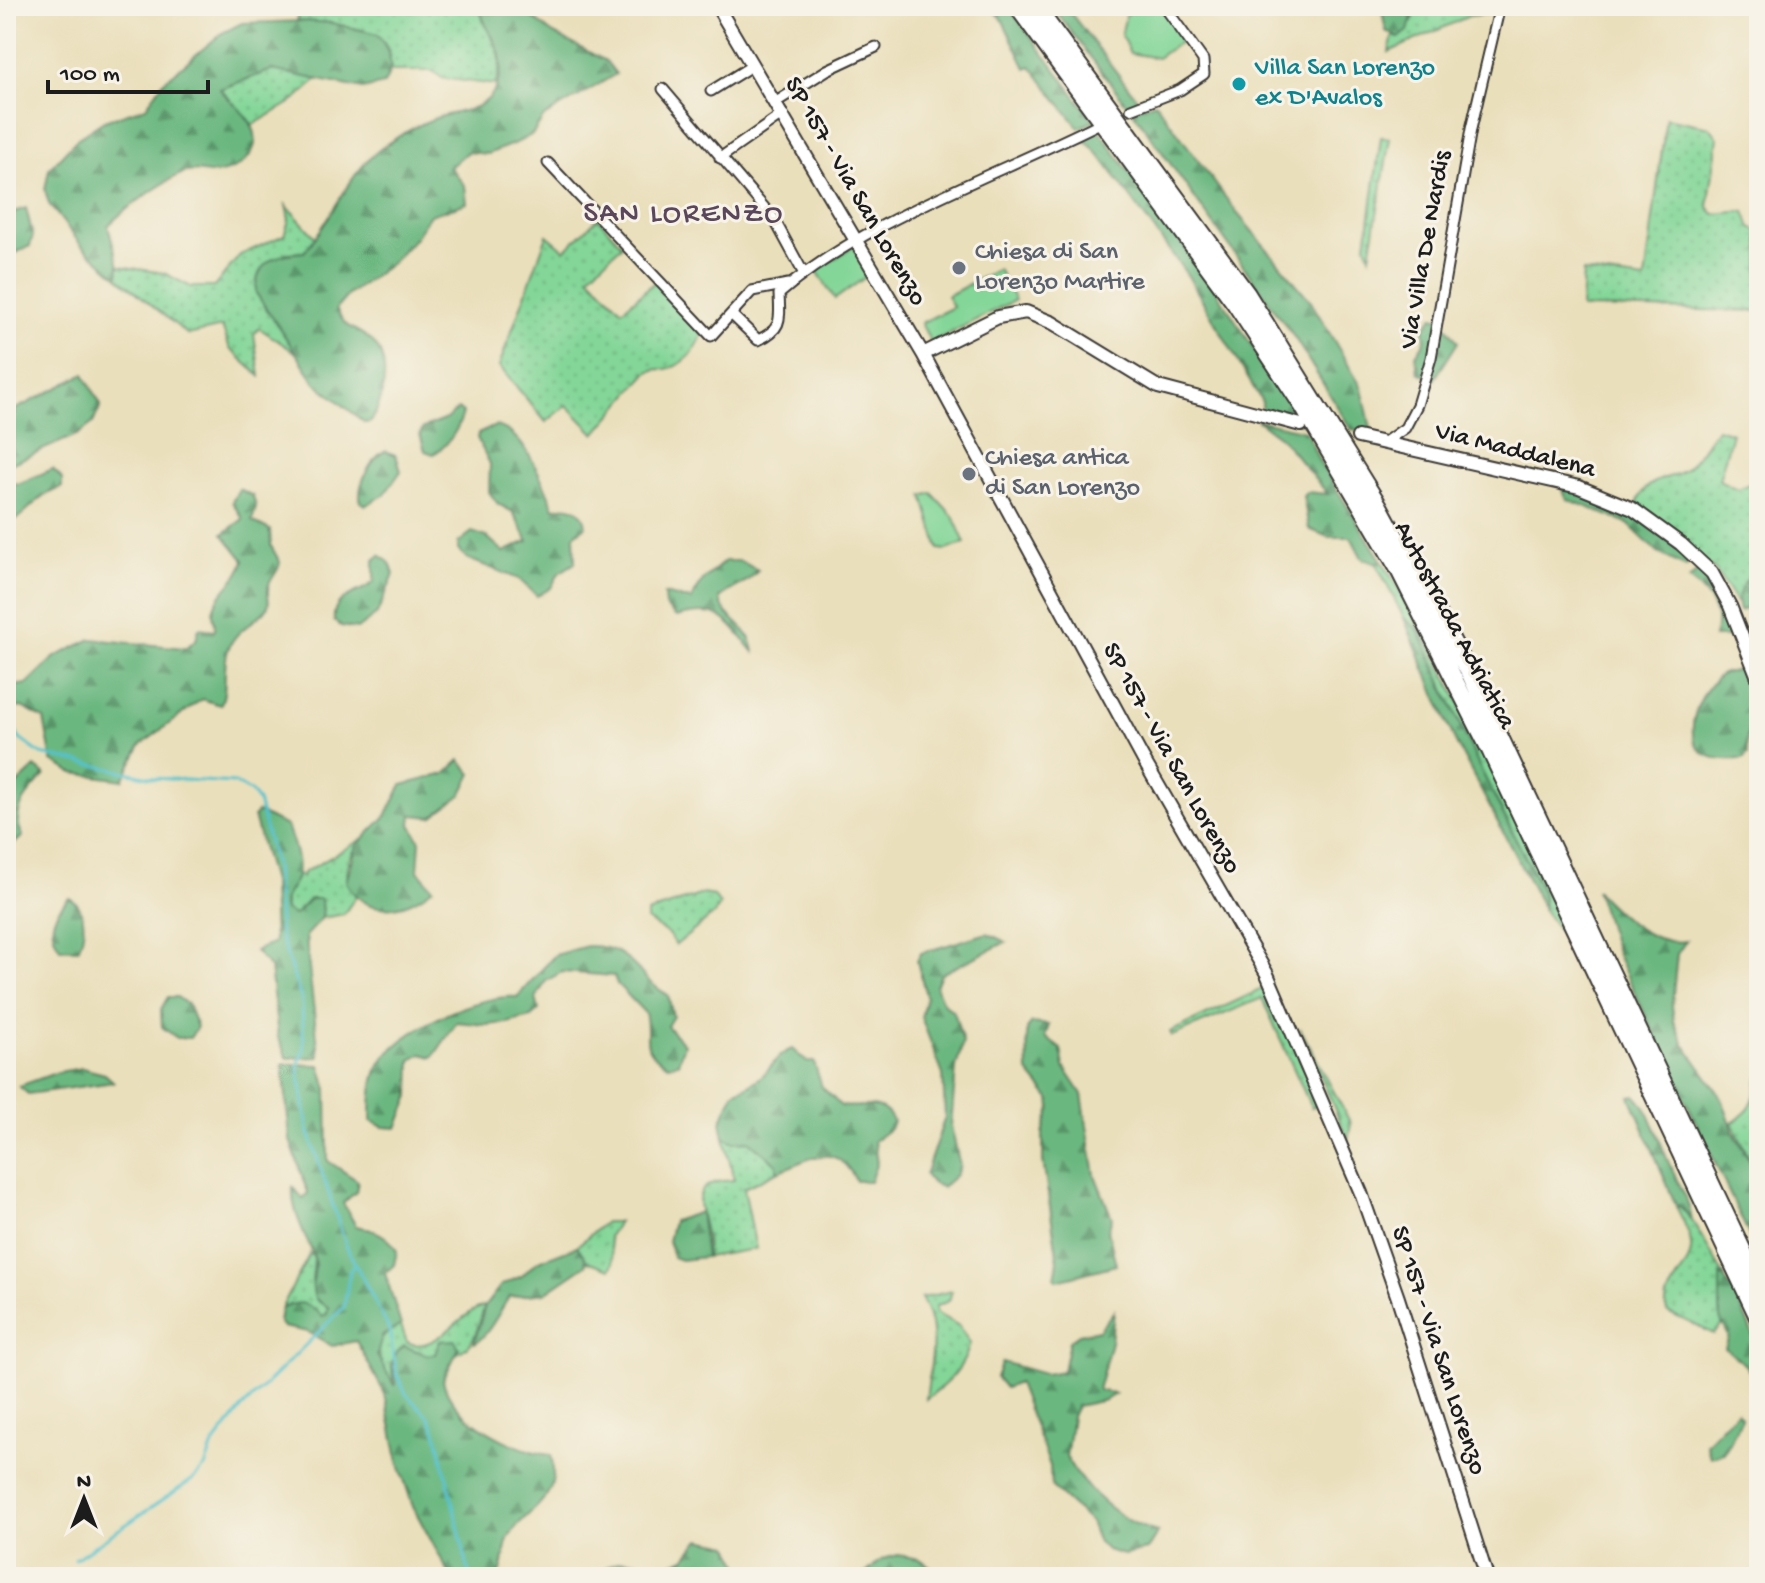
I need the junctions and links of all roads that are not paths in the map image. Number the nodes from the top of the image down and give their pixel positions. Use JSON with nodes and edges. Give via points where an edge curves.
{"nodes":[{"id":1,"x":717,"y":6,"type":"edge"},
{"id":2,"x":1017,"y":6,"type":"edge"},
{"id":3,"x":1035,"y":6,"type":"edge"},
{"id":4,"x":1164,"y":6,"type":"edge"},
{"id":5,"x":1500,"y":6,"type":"edge"},
{"id":6,"x":876,"y":47,"type":"dead end"},
{"id":7,"x":753,"y":65,"type":"junction"},
{"id":8,"x":663,"y":89,"type":"dead end"},
{"id":9,"x":711,"y":91,"type":"dead end"},
{"id":10,"x":776,"y":102,"type":"junction"},
{"id":11,"x":1131,"y":109,"type":"dead end"},
{"id":12,"x":783,"y":114,"type":"junction"},
{"id":13,"x":1096,"y":125,"type":"dead end"},
{"id":14,"x":720,"y":158,"type":"junction"},
{"id":15,"x":548,"y":163,"type":"dead end"},
{"id":16,"x":858,"y":241,"type":"junction"},
{"id":17,"x":804,"y":274,"type":"junction"},
{"id":18,"x":791,"y":283,"type":"junction"},
{"id":19,"x":731,"y":314,"type":"junction"},
{"id":20,"x":923,"y":354,"type":"junction"},
{"id":21,"x":1301,"y":425,"type":"dead end"},
{"id":22,"x":1358,"y":437,"type":"dead end"},
{"id":23,"x":1385,"y":442,"type":"junction"},
{"id":24,"x":1759,"y":680,"type":"edge"},
{"id":25,"x":1759,"y":1285,"type":"edge"},
{"id":26,"x":1759,"y":1319,"type":"edge"},
{"id":27,"x":1487,"y":1577,"type":"edge"}],
"edges":[{"from":1,"to":7,"type":"main road","name":"SP 157 - Via San Lorenzo"},
{"from":2,"to":26,"type":"highway","name":"Autostrada Adriatica","via":[[1235,303],[1391,556],[1491,752]]},
{"from":3,"to":25,"type":"highway","name":"Autostrada Adriatica","via":[[1247,294],[1387,519],[1478,691]]},
{"from":4,"to":11,"type":"street","via":[[1203,60],[1204,74],[1180,90]]},
{"from":5,"to":23,"type":"street","name":"Via Villa De Nardis","via":[[1471,129],[1431,358],[1405,428]]},
{"from":6,"to":10,"type":"street"},
{"from":7,"to":9,"type":"street"},
{"from":7,"to":10,"type":"main road","name":"SP 157 - Via San Lorenzo"},
{"from":8,"to":14,"type":"street"},
{"from":10,"to":12,"type":"main road","name":"SP 157 - Via San Lorenzo"},
{"from":12,"to":14,"type":"street"},
{"from":12,"to":16,"type":"main road","name":"SP 157 - Via San Lorenzo"},
{"from":13,"to":16,"type":"street"},
{"from":14,"to":17,"type":"street","via":[[774,219]]},
{"from":15,"to":19,"type":"street","via":[[711,336]]},
{"from":16,"to":17,"type":"street"},
{"from":16,"to":20,"type":"main road","name":"SP 157 - Via San Lorenzo"},
{"from":17,"to":18,"type":"street"},
{"from":18,"to":19,"type":"street","via":[[752,291]]},
{"from":18,"to":19,"type":"street","via":[[779,294],[780,325],[775,332],[758,340]]},
{"from":20,"to":21,"type":"main road","via":[[998,317],[1026,312],[1158,387]]},
{"from":20,"to":27,"type":"main road","name":"SP 157 - Via San Lorenzo","via":[[1271,983],[1361,1193]]},
{"from":22,"to":23,"type":"main road","name":"Via Maddalena"},
{"from":23,"to":24,"type":"main road","name":"Via Maddalena","via":[[1579,487],[1633,509],[1712,573]]}]}
